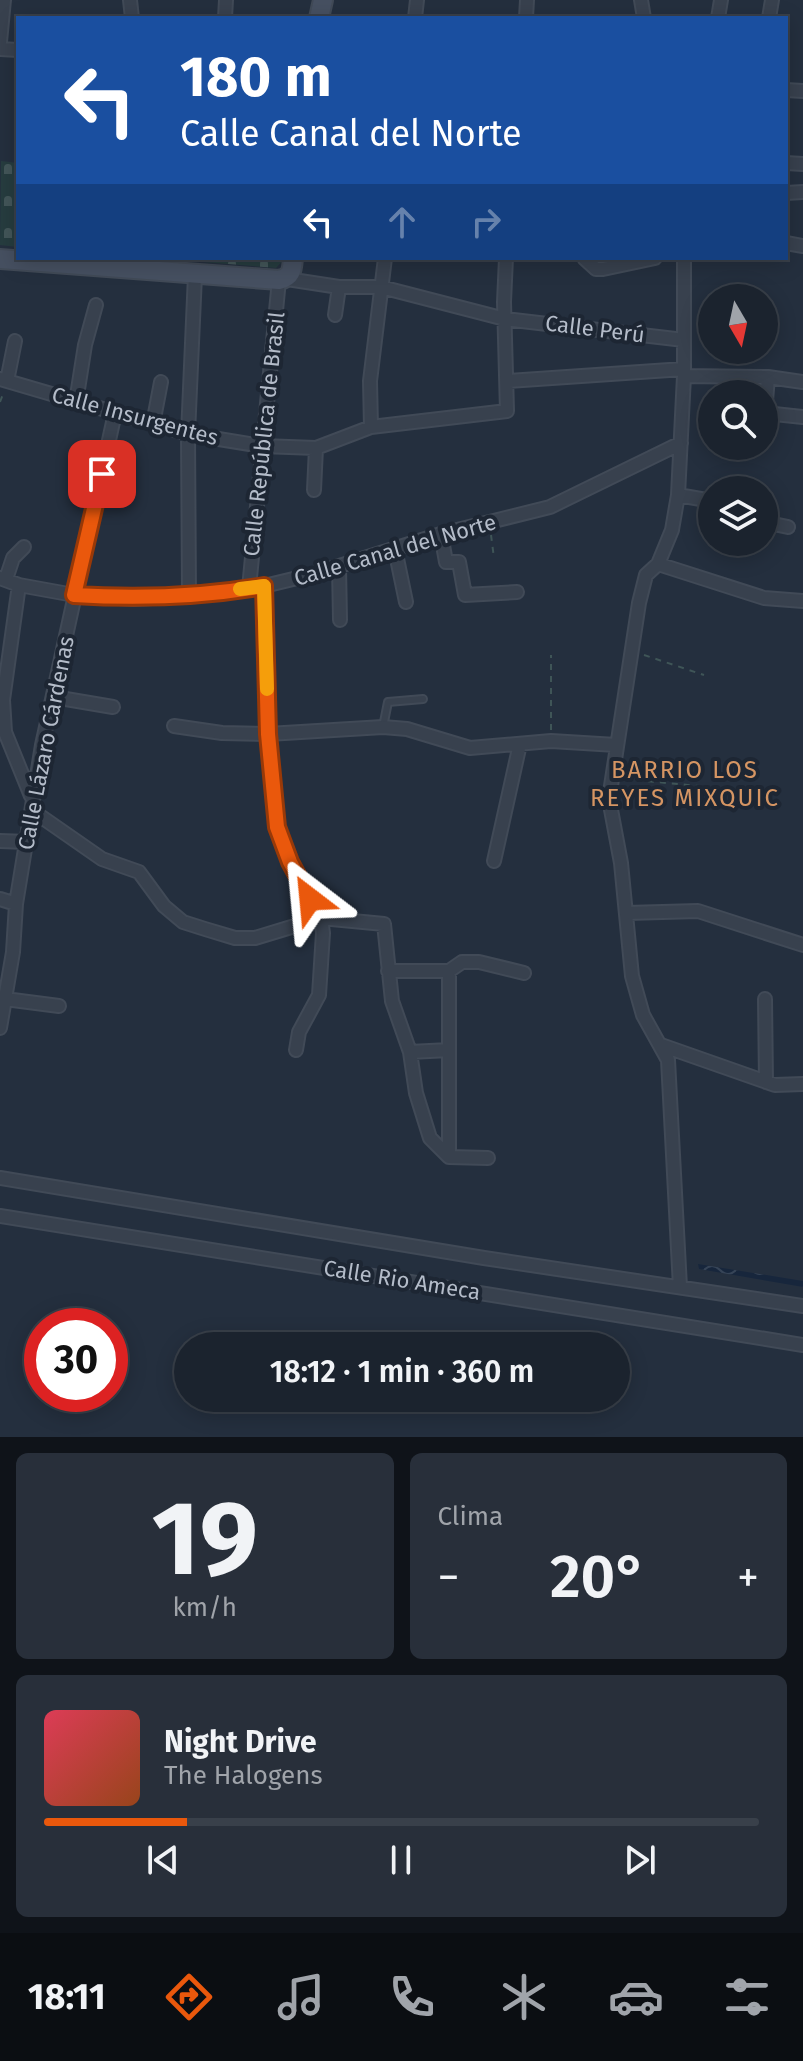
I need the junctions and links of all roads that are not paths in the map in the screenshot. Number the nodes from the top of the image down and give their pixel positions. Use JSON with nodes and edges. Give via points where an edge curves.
{"nodes":[{"id":1,"x":4,"y":0,"type":"edge"},
{"id":2,"x":0,"y":42,"type":"edge"},
{"id":3,"x":0,"y":259,"type":"edge"},
{"id":4,"x":293,"y":260,"type":"edge"},
{"id":5,"x":385,"y":260,"type":"edge"},
{"id":6,"x":506,"y":260,"type":"edge"},
{"id":7,"x":586,"y":260,"type":"edge"},
{"id":8,"x":646,"y":260,"type":"edge"},
{"id":9,"x":684,"y":260,"type":"edge"},
{"id":10,"x":195,"y":275,"type":"junction"},
{"id":11,"x":283,"y":279,"type":"junction"},
{"id":12,"x":339,"y":287,"type":"junction"},
{"id":13,"x":381,"y":287,"type":"junction"},
{"id":14,"x":96,"y":305,"type":"dead end"},
{"id":15,"x":335,"y":315,"type":"dead end"},
{"id":16,"x":505,"y":319,"type":"junction"},
{"id":17,"x":684,"y":340,"type":"junction"},
{"id":18,"x":15,"y":341,"type":"dead end"},
{"id":19,"x":684,"y":372,"type":"junction"},
{"id":20,"x":768,"y":377,"type":"junction"},
{"id":21,"x":4,"y":380,"type":"edge"},
{"id":22,"x":508,"y":381,"type":"junction"},
{"id":23,"x":161,"y":382,"type":"dead end"},
{"id":24,"x":803,"y":382,"type":"edge"},
{"id":25,"x":76,"y":402,"type":"junction"},
{"id":26,"x":115,"y":413,"type":"junction"},
{"id":27,"x":803,"y":417,"type":"edge"},
{"id":28,"x":153,"y":424,"type":"junction"},
{"id":29,"x":371,"y":427,"type":"junction"},
{"id":30,"x":188,"y":434,"type":"junction"},
{"id":31,"x":681,"y":443,"type":"junction"},
{"id":32,"x":262,"y":446,"type":"junction"},
{"id":33,"x":316,"y":448,"type":"junction"},
{"id":34,"x":314,"y":490,"type":"dead end"},
{"id":35,"x":678,"y":495,"type":"junction"},
{"id":36,"x":698,"y":499,"type":"edge"},
{"id":37,"x":778,"y":525,"type":"edge"},
{"id":38,"x":788,"y":527,"type":"dead end"},
{"id":39,"x":441,"y":534,"type":"junction"},
{"id":40,"x":24,"y":547,"type":"dead end"},
{"id":41,"x":395,"y":549,"type":"junction"},
{"id":42,"x":658,"y":564,"type":"junction"},
{"id":43,"x":339,"y":566,"type":"junction"},
{"id":44,"x":3,"y":579,"type":"edge"},
{"id":45,"x":19,"y":585,"type":"junction"},
{"id":46,"x":264,"y":586,"type":"junction"},
{"id":47,"x":249,"y":588,"type":"junction"},
{"id":48,"x":517,"y":592,"type":"dead end"},
{"id":49,"x":74,"y":595,"type":"junction"},
{"id":50,"x":189,"y":596,"type":"junction"},
{"id":51,"x":803,"y":601,"type":"edge"},
{"id":52,"x":406,"y":602,"type":"dead end"},
{"id":53,"x":340,"y":620,"type":"dead end"},
{"id":54,"x":54,"y":697,"type":"junction"},
{"id":55,"x":423,"y":699,"type":"dead end"},
{"id":56,"x":113,"y":707,"type":"dead end"},
{"id":57,"x":174,"y":726,"type":"dead end"},
{"id":58,"x":383,"y":727,"type":"junction"},
{"id":59,"x":268,"y":734,"type":"junction"},
{"id":60,"x":4,"y":739,"type":"edge"},
{"id":61,"x":520,"y":744,"type":"junction"},
{"id":62,"x":616,"y":745,"type":"junction"},
{"id":63,"x":33,"y":805,"type":"junction"},
{"id":64,"x":0,"y":841,"type":"edge"},
{"id":65,"x":27,"y":842,"type":"junction"},
{"id":66,"x":494,"y":861,"type":"dead end"},
{"id":67,"x":0,"y":899,"type":"edge"},
{"id":68,"x":16,"y":904,"type":"junction"},
{"id":69,"x":627,"y":913,"type":"junction"},
{"id":70,"x":321,"y":918,"type":"junction"},
{"id":71,"x":803,"y":945,"type":"edge"},
{"id":72,"x":388,"y":971,"type":"junction"},
{"id":73,"x":449,"y":971,"type":"junction"},
{"id":74,"x":524,"y":973,"type":"dead end"},
{"id":75,"x":5,"y":999,"type":"junction"},
{"id":76,"x":765,"y":999,"type":"dead end"},
{"id":77,"x":59,"y":1006,"type":"dead end"},
{"id":78,"x":0,"y":1028,"type":"edge"},
{"id":79,"x":661,"y":1045,"type":"junction"},
{"id":80,"x":296,"y":1050,"type":"dead end"},
{"id":81,"x":449,"y":1050,"type":"junction"},
{"id":82,"x":410,"y":1052,"type":"junction"},
{"id":83,"x":766,"y":1082,"type":"junction"},
{"id":84,"x":803,"y":1084,"type":"edge"},
{"id":85,"x":449,"y":1157,"type":"junction"},
{"id":86,"x":488,"y":1158,"type":"dead end"},
{"id":87,"x":0,"y":1178,"type":"edge"},
{"id":88,"x":2,"y":1218,"type":"edge"},
{"id":89,"x":680,"y":1287,"type":"junction"},
{"id":90,"x":803,"y":1306,"type":"edge"},
{"id":91,"x":803,"y":1345,"type":"edge"}],
"edges":[{"from":1,"to":2,"type":"street"},
{"from":3,"to":10,"type":"main road"},
{"from":4,"to":11,"type":"main road","via":[[292,273]]},
{"from":5,"to":13,"type":"street"},
{"from":6,"to":16,"type":"street"},
{"from":7,"to":8,"type":"street","via":[[603,269]]},
{"from":9,"to":17,"type":"street"},
{"from":10,"to":11,"type":"main road"},
{"from":10,"to":30,"type":"street"},
{"from":11,"to":12,"type":"street","name":"Calle Perú"},
{"from":11,"to":32,"type":"street","name":"Calle República de Brasil"},
{"from":12,"to":13,"type":"street","name":"Calle Perú"},
{"from":12,"to":15,"type":"street"},
{"from":13,"to":16,"type":"street","name":"Calle Perú"},
{"from":13,"to":29,"type":"street","via":[[370,381]]},
{"from":14,"to":25,"type":"street"},
{"from":16,"to":17,"type":"street","name":"Calle Perú"},
{"from":16,"to":22,"type":"street"},
{"from":17,"to":19,"type":"street"},
{"from":18,"to":21,"type":"street"},
{"from":19,"to":20,"type":"street"},
{"from":19,"to":22,"type":"street"},
{"from":19,"to":31,"type":"street"},
{"from":20,"to":24,"type":"street"},
{"from":20,"to":27,"type":"street","via":[[765,413]]},
{"from":21,"to":25,"type":"street","name":"Calle Insurgentes"},
{"from":22,"to":29,"type":"street","name":"Calle Insurgentes","via":[[507,411]]},
{"from":23,"to":28,"type":"street"},
{"from":25,"to":26,"type":"street","name":"Calle Insurgentes"},
{"from":26,"to":28,"type":"street","name":"Calle Insurgentes"},
{"from":26,"to":49,"type":"street","name":"Calle Lázaro Cárdenas"},
{"from":28,"to":30,"type":"street","name":"Calle Insurgentes"},
{"from":29,"to":33,"type":"street","name":"Calle Insurgentes"},
{"from":30,"to":32,"type":"street","name":"Calle Insurgentes"},
{"from":30,"to":50,"type":"street"},
{"from":31,"to":35,"type":"street"},
{"from":31,"to":39,"type":"street","name":"Calle Canal del Norte","via":[[550,507]]},
{"from":32,"to":33,"type":"street","name":"Calle Insurgentes"},
{"from":32,"to":47,"type":"street","name":"Calle República de Brasil"},
{"from":33,"to":34,"type":"street"},
{"from":35,"to":36,"type":"street"},
{"from":35,"to":42,"type":"street"},
{"from":37,"to":38,"type":"street"},
{"from":39,"to":41,"type":"street","name":"Calle Canal del Norte"},
{"from":39,"to":48,"type":"street","via":[[446,562],[459,562],[465,595]]},
{"from":40,"to":44,"type":"street"},
{"from":41,"to":43,"type":"street","name":"Calle Canal del Norte"},
{"from":41,"to":52,"type":"street"},
{"from":42,"to":51,"type":"street","via":[[764,598]]},
{"from":42,"to":62,"type":"street","via":[[646,575]]},
{"from":43,"to":46,"type":"street","name":"Calle Canal del Norte"},
{"from":43,"to":53,"type":"street"},
{"from":44,"to":45,"type":"street","name":"Calle Canal del Norte"},
{"from":45,"to":49,"type":"street","name":"Calle Canal del Norte"},
{"from":45,"to":60,"type":"street","via":[[3,689]]},
{"from":46,"to":47,"type":"street","name":"Calle Canal del Norte"},
{"from":46,"to":59,"type":"street","name":"Calle República de Brasil"},
{"from":47,"to":50,"type":"street","name":"Calle Canal del Norte"},
{"from":49,"to":50,"type":"street","name":"Calle Canal del Norte"},
{"from":49,"to":54,"type":"street","name":"Calle Lázaro Cárdenas"},
{"from":54,"to":56,"type":"street"},
{"from":54,"to":63,"type":"street","name":"Calle Lázaro Cárdenas"},
{"from":55,"to":58,"type":"lane","via":[[388,702]]},
{"from":57,"to":59,"type":"street"},
{"from":58,"to":59,"type":"street"},
{"from":58,"to":61,"type":"street","via":[[470,748]]},
{"from":59,"to":70,"type":"street","name":"Calle República de Brasil","via":[[277,827]]},
{"from":60,"to":63,"type":"street"},
{"from":61,"to":62,"type":"street"},
{"from":61,"to":66,"type":"street"},
{"from":62,"to":69,"type":"street","via":[[609,799]]},
{"from":63,"to":65,"type":"street","name":"Calle Lázaro Cárdenas"},
{"from":63,"to":70,"type":"street","via":[[102,859],[139,872],[183,922],[235,938],[255,938]]},
{"from":64,"to":65,"type":"street"},
{"from":65,"to":68,"type":"street","name":"Calle Lázaro Cárdenas"},
{"from":67,"to":68,"type":"street"},
{"from":68,"to":75,"type":"street","name":"Calle Lázaro Cárdenas"},
{"from":69,"to":71,"type":"street","via":[[698,911]]},
{"from":69,"to":79,"type":"street","via":[[632,976],[643,1015]]},
{"from":70,"to":72,"type":"street","via":[[384,924]]},
{"from":70,"to":80,"type":"street","name":"Calle República de Brasil","via":[[319,995],[299,1032]]},
{"from":72,"to":73,"type":"street"},
{"from":72,"to":82,"type":"street","via":[[392,1001]]},
{"from":73,"to":74,"type":"street","via":[[462,962],[479,962]]},
{"from":73,"to":81,"type":"street"},
{"from":75,"to":77,"type":"street"},
{"from":75,"to":78,"type":"street","name":"Calle Lázaro Cárdenas"},
{"from":76,"to":83,"type":"street"},
{"from":79,"to":83,"type":"street"},
{"from":79,"to":89,"type":"street","via":[[668,1060]]},
{"from":81,"to":82,"type":"street"},
{"from":81,"to":85,"type":"street"},
{"from":82,"to":85,"type":"street","via":[[430,1138]]},
{"from":83,"to":84,"type":"street"},
{"from":85,"to":86,"type":"street"},
{"from":87,"to":89,"type":"street","name":"Calle Rio Ameca"},
{"from":88,"to":91,"type":"street","name":"Calle Rio Ameca"},
{"from":89,"to":90,"type":"street","name":"Calle Rio Ameca"}]}
